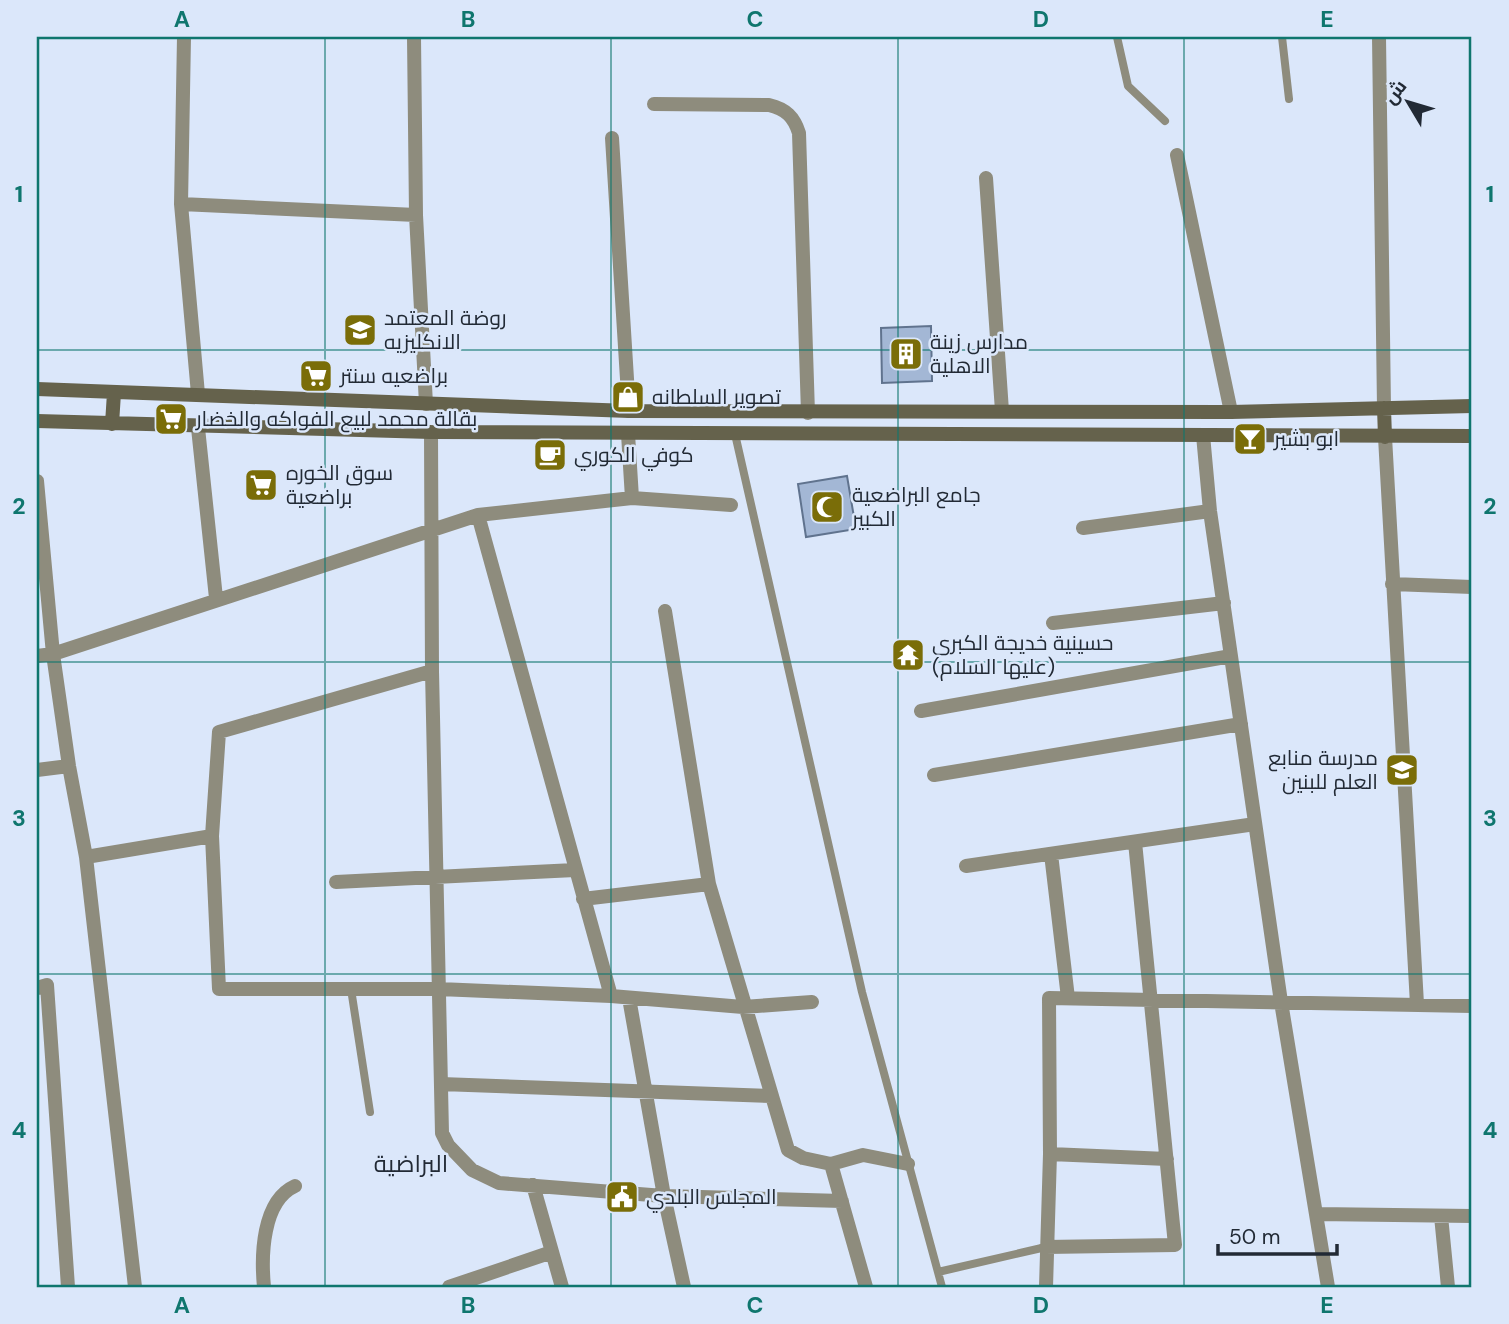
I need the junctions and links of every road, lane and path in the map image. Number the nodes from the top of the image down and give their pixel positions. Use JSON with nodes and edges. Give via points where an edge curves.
{"nodes":[{"id":1,"x":184,"y":37,"type":"edge"},
{"id":2,"x":414,"y":37,"type":"edge"},
{"id":3,"x":1117,"y":37,"type":"edge"},
{"id":4,"x":1282,"y":37,"type":"edge"},
{"id":5,"x":1378,"y":37,"type":"edge"},
{"id":6,"x":1289,"y":99,"type":"dead end"},
{"id":7,"x":654,"y":104,"type":"dead end"},
{"id":8,"x":1165,"y":121,"type":"dead end"},
{"id":9,"x":612,"y":138,"type":"dead end"},
{"id":10,"x":1177,"y":155,"type":"dead end"},
{"id":11,"x":986,"y":178,"type":"dead end"},
{"id":12,"x":181,"y":204,"type":"junction"},
{"id":13,"x":416,"y":215,"type":"junction"},
{"id":14,"x":37,"y":388,"type":"edge"},
{"id":15,"x":114,"y":393,"type":"junction"},
{"id":16,"x":198,"y":394,"type":"junction"},
{"id":17,"x":426,"y":404,"type":"junction"},
{"id":18,"x":1472,"y":406,"type":"edge"},
{"id":19,"x":1384,"y":408,"type":"junction"},
{"id":20,"x":629,"y":411,"type":"junction"},
{"id":21,"x":1002,"y":411,"type":"junction"},
{"id":22,"x":1231,"y":412,"type":"junction"},
{"id":23,"x":808,"y":414,"type":"junction"},
{"id":24,"x":37,"y":421,"type":"edge"},
{"id":25,"x":112,"y":424,"type":"junction"},
{"id":26,"x":198,"y":428,"type":"junction"},
{"id":27,"x":431,"y":432,"type":"junction"},
{"id":28,"x":628,"y":434,"type":"junction"},
{"id":29,"x":735,"y":434,"type":"junction"},
{"id":30,"x":1203,"y":435,"type":"junction"},
{"id":31,"x":1472,"y":436,"type":"edge"},
{"id":32,"x":1385,"y":437,"type":"junction"},
{"id":33,"x":37,"y":481,"type":"edge"},
{"id":34,"x":632,"y":498,"type":"junction"},
{"id":35,"x":731,"y":505,"type":"dead end"},
{"id":36,"x":1210,"y":511,"type":"junction"},
{"id":37,"x":478,"y":515,"type":"junction"},
{"id":38,"x":1083,"y":528,"type":"dead end"},
{"id":39,"x":431,"y":529,"type":"junction"},
{"id":40,"x":1392,"y":584,"type":"junction"},
{"id":41,"x":1472,"y":587,"type":"edge"},
{"id":42,"x":216,"y":598,"type":"junction"},
{"id":43,"x":1224,"y":603,"type":"junction"},
{"id":44,"x":665,"y":611,"type":"dead end"},
{"id":45,"x":1053,"y":623,"type":"dead end"},
{"id":46,"x":53,"y":654,"type":"junction"},
{"id":47,"x":37,"y":656,"type":"edge"},
{"id":48,"x":1231,"y":656,"type":"junction"},
{"id":49,"x":432,"y":671,"type":"junction"},
{"id":50,"x":921,"y":711,"type":"dead end"},
{"id":51,"x":1241,"y":724,"type":"junction"},
{"id":52,"x":68,"y":766,"type":"junction"},
{"id":53,"x":37,"y":770,"type":"edge"},
{"id":54,"x":934,"y":775,"type":"dead end"},
{"id":55,"x":1255,"y":824,"type":"junction"},
{"id":56,"x":212,"y":836,"type":"junction"},
{"id":57,"x":1135,"y":842,"type":"junction"},
{"id":58,"x":1051,"y":855,"type":"junction"},
{"id":59,"x":86,"y":857,"type":"junction"},
{"id":60,"x":966,"y":866,"type":"dead end"},
{"id":61,"x":575,"y":870,"type":"junction"},
{"id":62,"x":436,"y":877,"type":"junction"},
{"id":63,"x":336,"y":882,"type":"dead end"},
{"id":64,"x":709,"y":884,"type":"junction"},
{"id":65,"x":583,"y":899,"type":"junction"},
{"id":66,"x":37,"y":988,"type":"edge"},
{"id":67,"x":351,"y":989,"type":"junction"},
{"id":68,"x":439,"y":989,"type":"junction"},
{"id":69,"x":611,"y":996,"type":"junction"},
{"id":70,"x":629,"y":998,"type":"junction"},
{"id":71,"x":1068,"y":998,"type":"junction"},
{"id":72,"x":1148,"y":999,"type":"junction"},
{"id":73,"x":812,"y":1002,"type":"dead end"},
{"id":74,"x":1281,"y":1002,"type":"junction"},
{"id":75,"x":1417,"y":1004,"type":"junction"},
{"id":76,"x":1472,"y":1006,"type":"edge"},
{"id":77,"x":743,"y":1007,"type":"junction"},
{"id":78,"x":441,"y":1084,"type":"junction"},
{"id":79,"x":645,"y":1090,"type":"junction"},
{"id":80,"x":772,"y":1096,"type":"junction"},
{"id":81,"x":370,"y":1112,"type":"dead end"},
{"id":82,"x":1050,"y":1154,"type":"junction"},
{"id":83,"x":1167,"y":1160,"type":"junction"},
{"id":84,"x":831,"y":1164,"type":"junction"},
{"id":85,"x":908,"y":1164,"type":"junction"},
{"id":86,"x":533,"y":1185,"type":"junction"},
{"id":87,"x":295,"y":1186,"type":"dead end"},
{"id":88,"x":663,"y":1196,"type":"junction"},
{"id":89,"x":842,"y":1201,"type":"junction"},
{"id":90,"x":1317,"y":1214,"type":"junction"},
{"id":91,"x":1441,"y":1216,"type":"junction"},
{"id":92,"x":1472,"y":1216,"type":"edge"},
{"id":93,"x":1046,"y":1247,"type":"junction"},
{"id":94,"x":552,"y":1252,"type":"junction"},
{"id":95,"x":937,"y":1272,"type":"junction"},
{"id":96,"x":68,"y":1287,"type":"edge"},
{"id":97,"x":135,"y":1287,"type":"edge"},
{"id":98,"x":264,"y":1287,"type":"edge"},
{"id":99,"x":449,"y":1287,"type":"edge"},
{"id":100,"x":562,"y":1287,"type":"edge"},
{"id":101,"x":684,"y":1287,"type":"edge"},
{"id":102,"x":866,"y":1287,"type":"edge"},
{"id":103,"x":942,"y":1287,"type":"edge"},
{"id":104,"x":1046,"y":1287,"type":"edge"},
{"id":105,"x":1328,"y":1287,"type":"edge"},
{"id":106,"x":1448,"y":1287,"type":"edge"}],
"edges":[{"from":1,"to":12,"type":"street"},
{"from":2,"to":13,"type":"street"},
{"from":3,"to":8,"type":"lane","via":[[1128,86]]},
{"from":4,"to":6,"type":"lane"},
{"from":5,"to":19,"type":"street"},
{"from":7,"to":23,"type":"street","via":[[769,105],[780,107],[796,123]]},
{"from":9,"to":20,"type":"street"},
{"from":10,"to":22,"type":"street"},
{"from":11,"to":21,"type":"street"},
{"from":12,"to":13,"type":"street"},
{"from":12,"to":16,"type":"street"},
{"from":13,"to":17,"type":"street"},
{"from":14,"to":15,"type":"main road"},
{"from":15,"to":16,"type":"main road"},
{"from":15,"to":25,"type":"main road"},
{"from":16,"to":17,"type":"main road"},
{"from":17,"to":20,"type":"main road"},
{"from":18,"to":19,"type":"main road"},
{"from":19,"to":22,"type":"main road"},
{"from":19,"to":32,"type":"main road"},
{"from":20,"to":23,"type":"main road"},
{"from":21,"to":22,"type":"main road"},
{"from":21,"to":23,"type":"main road"},
{"from":24,"to":25,"type":"main road"},
{"from":25,"to":26,"type":"main road"},
{"from":26,"to":27,"type":"main road"},
{"from":26,"to":42,"type":"street"},
{"from":27,"to":28,"type":"main road"},
{"from":27,"to":39,"type":"street"},
{"from":28,"to":29,"type":"main road"},
{"from":28,"to":34,"type":"street"},
{"from":29,"to":30,"type":"main road"},
{"from":29,"to":85,"type":"lane","via":[[862,992]]},
{"from":30,"to":32,"type":"main road"},
{"from":30,"to":36,"type":"street"},
{"from":31,"to":32,"type":"main road"},
{"from":32,"to":40,"type":"street"},
{"from":33,"to":46,"type":"street"},
{"from":34,"to":35,"type":"street"},
{"from":34,"to":37,"type":"street"},
{"from":36,"to":38,"type":"street"},
{"from":36,"to":43,"type":"street"},
{"from":37,"to":39,"type":"street"},
{"from":37,"to":61,"type":"street"},
{"from":39,"to":42,"type":"street"},
{"from":39,"to":49,"type":"street"},
{"from":40,"to":41,"type":"street"},
{"from":40,"to":75,"type":"street"},
{"from":42,"to":46,"type":"street"},
{"from":43,"to":45,"type":"street"},
{"from":43,"to":48,"type":"street"},
{"from":44,"to":64,"type":"street"},
{"from":46,"to":47,"type":"street"},
{"from":46,"to":52,"type":"street"},
{"from":48,"to":50,"type":"street"},
{"from":48,"to":51,"type":"street"},
{"from":49,"to":56,"type":"street","via":[[219,732]]},
{"from":49,"to":62,"type":"street"},
{"from":51,"to":54,"type":"street"},
{"from":51,"to":55,"type":"street"},
{"from":52,"to":53,"type":"street"},
{"from":52,"to":59,"type":"street"},
{"from":55,"to":57,"type":"street"},
{"from":55,"to":74,"type":"street"},
{"from":56,"to":59,"type":"street"},
{"from":56,"to":67,"type":"street","via":[[219,989]]},
{"from":57,"to":58,"type":"street"},
{"from":57,"to":72,"type":"street"},
{"from":58,"to":60,"type":"street"},
{"from":58,"to":71,"type":"street"},
{"from":59,"to":97,"type":"street"},
{"from":61,"to":62,"type":"street"},
{"from":61,"to":65,"type":"street"},
{"from":62,"to":63,"type":"street"},
{"from":62,"to":68,"type":"street"},
{"from":64,"to":65,"type":"street"},
{"from":64,"to":77,"type":"street"},
{"from":65,"to":69,"type":"street"},
{"from":66,"to":96,"type":"street","via":[[47,985]]},
{"from":67,"to":68,"type":"street"},
{"from":67,"to":81,"type":"lane"},
{"from":68,"to":69,"type":"street"},
{"from":68,"to":78,"type":"street"},
{"from":69,"to":70,"type":"street"},
{"from":70,"to":77,"type":"street"},
{"from":70,"to":79,"type":"street"},
{"from":71,"to":72,"type":"street"},
{"from":71,"to":82,"type":"street","via":[[1049,998]]},
{"from":72,"to":74,"type":"street"},
{"from":72,"to":83,"type":"street"},
{"from":73,"to":77,"type":"street"},
{"from":74,"to":75,"type":"street"},
{"from":74,"to":90,"type":"street"},
{"from":75,"to":76,"type":"street"},
{"from":77,"to":80,"type":"street"},
{"from":78,"to":79,"type":"street"},
{"from":78,"to":86,"type":"street","via":[[442,1133],[456,1156],[484,1178]]},
{"from":79,"to":80,"type":"street"},
{"from":79,"to":88,"type":"street"},
{"from":80,"to":84,"type":"street","via":[[789,1150]]},
{"from":82,"to":83,"type":"street"},
{"from":82,"to":93,"type":"street"},
{"from":83,"to":93,"type":"street","via":[[1175,1245]]},
{"from":84,"to":85,"type":"street","via":[[863,1155]]},
{"from":84,"to":89,"type":"street"},
{"from":85,"to":95,"type":"lane"},
{"from":86,"to":88,"type":"street"},
{"from":86,"to":94,"type":"street"},
{"from":87,"to":98,"type":"street","via":[[278,1198],[271,1213]]},
{"from":88,"to":89,"type":"street"},
{"from":88,"to":101,"type":"street"},
{"from":89,"to":102,"type":"street"},
{"from":90,"to":91,"type":"street"},
{"from":90,"to":105,"type":"street"},
{"from":91,"to":92,"type":"street"},
{"from":91,"to":106,"type":"street"},
{"from":93,"to":95,"type":"lane"},
{"from":93,"to":104,"type":"street"},
{"from":94,"to":99,"type":"street"},
{"from":94,"to":100,"type":"street"},
{"from":95,"to":103,"type":"lane"}]}
